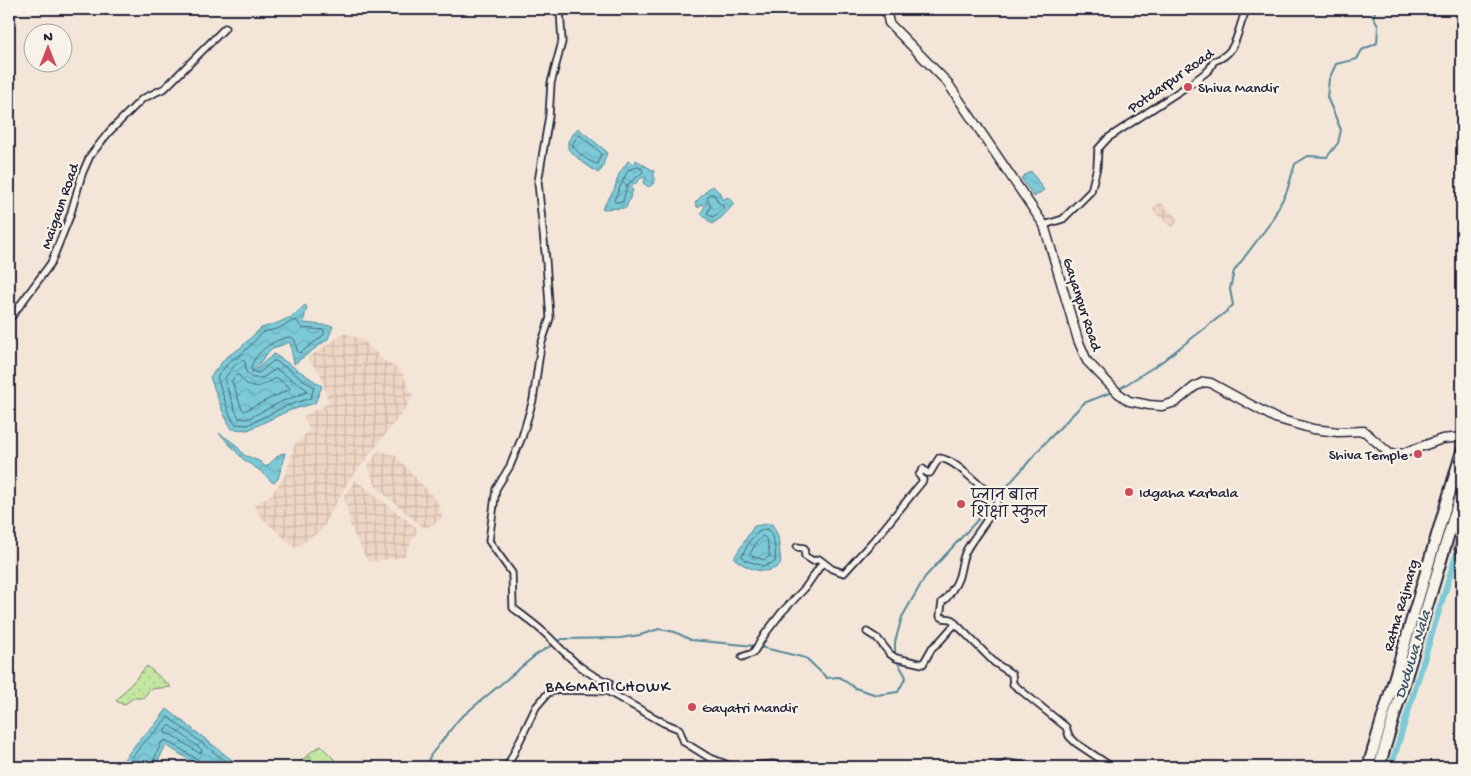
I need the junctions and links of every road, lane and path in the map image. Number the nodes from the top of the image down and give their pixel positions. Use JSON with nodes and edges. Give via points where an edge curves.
{"nodes":[{"id":1,"x":560,"y":9,"type":"edge"},
{"id":2,"x":886,"y":9,"type":"edge"},
{"id":3,"x":1247,"y":9,"type":"edge"},
{"id":4,"x":225,"y":28,"type":"dead end"},
{"id":5,"x":1044,"y":225,"type":"junction"},
{"id":6,"x":9,"y":317,"type":"edge"},
{"id":7,"x":1462,"y":437,"type":"edge"},
{"id":8,"x":1462,"y":451,"type":"edge"},
{"id":9,"x":1462,"y":490,"type":"edge"},
{"id":10,"x":797,"y":547,"type":"dead end"},
{"id":11,"x":822,"y":562,"type":"junction"},
{"id":12,"x":955,"y":624,"type":"junction"},
{"id":13,"x":867,"y":632,"type":"dead end"},
{"id":14,"x":742,"y":657,"type":"dead end"},
{"id":15,"x":607,"y":691,"type":"junction"},
{"id":16,"x":507,"y":767,"type":"edge"},
{"id":17,"x":733,"y":767,"type":"edge"},
{"id":18,"x":742,"y":767,"type":"edge"},
{"id":19,"x":780,"y":767,"type":"edge"},
{"id":20,"x":997,"y":767,"type":"edge"},
{"id":21,"x":1031,"y":767,"type":"edge"},
{"id":22,"x":1112,"y":767,"type":"edge"},
{"id":23,"x":1368,"y":767,"type":"edge"},
{"id":24,"x":1379,"y":767,"type":"edge"}],
"edges":[{"from":1,"to":15,"type":"street","via":[[562,42],[551,82],[538,182],[550,318],[540,345],[533,400],[522,437],[496,489],[489,541],[512,573],[513,608],[574,661],[600,680],[609,682]]},
{"from":2,"to":5,"type":"street","name":"Gayanpur Road","via":[[889,23],[947,82]]},
{"from":3,"to":5,"type":"street","name":"Potdarpur Road","via":[[1241,18],[1237,40],[1223,58],[1214,61],[1209,70],[1192,83],[1108,138],[1098,149],[1092,191],[1063,219]]},
{"from":4,"to":6,"type":"street","name":"Maigaun Road","via":[[165,88],[142,99],[90,156],[52,263]]},
{"from":5,"to":7,"type":"street","name":"Gayanpur Road","via":[[1087,361],[1129,401],[1162,406],[1176,402],[1204,382],[1275,418],[1313,429],[1364,431],[1390,454],[1401,454],[1442,439]]},
{"from":8,"to":23,"type":"highway","name":"Ratna Rajmarg"},
{"from":9,"to":24,"type":"highway","name":"Ratna Rajmarg"},
{"from":10,"to":11,"type":"street","via":[[804,548],[808,558]]},
{"from":11,"to":12,"type":"street","via":[[844,573],[922,482],[920,473],[923,470],[930,473],[939,458],[949,462],[998,498],[998,504],[965,552],[957,585],[942,602],[940,616],[951,619]]},
{"from":11,"to":14,"type":"street","via":[[753,653]]},
{"from":12,"to":13,"type":"street","via":[[934,645],[923,664],[896,658]]},
{"from":12,"to":22,"type":"street","via":[[995,663],[1012,674],[1014,684],[1066,727],[1076,743]]},
{"from":15,"to":16,"type":"street","via":[[557,690],[548,693],[536,707]]},
{"from":15,"to":17,"type":"street","via":[[679,729],[684,742]]},
{"from":18,"to":19,"type":"street","via":[[773,764]]},
{"from":20,"to":21,"type":"street","via":[[1008,763]]}]}
